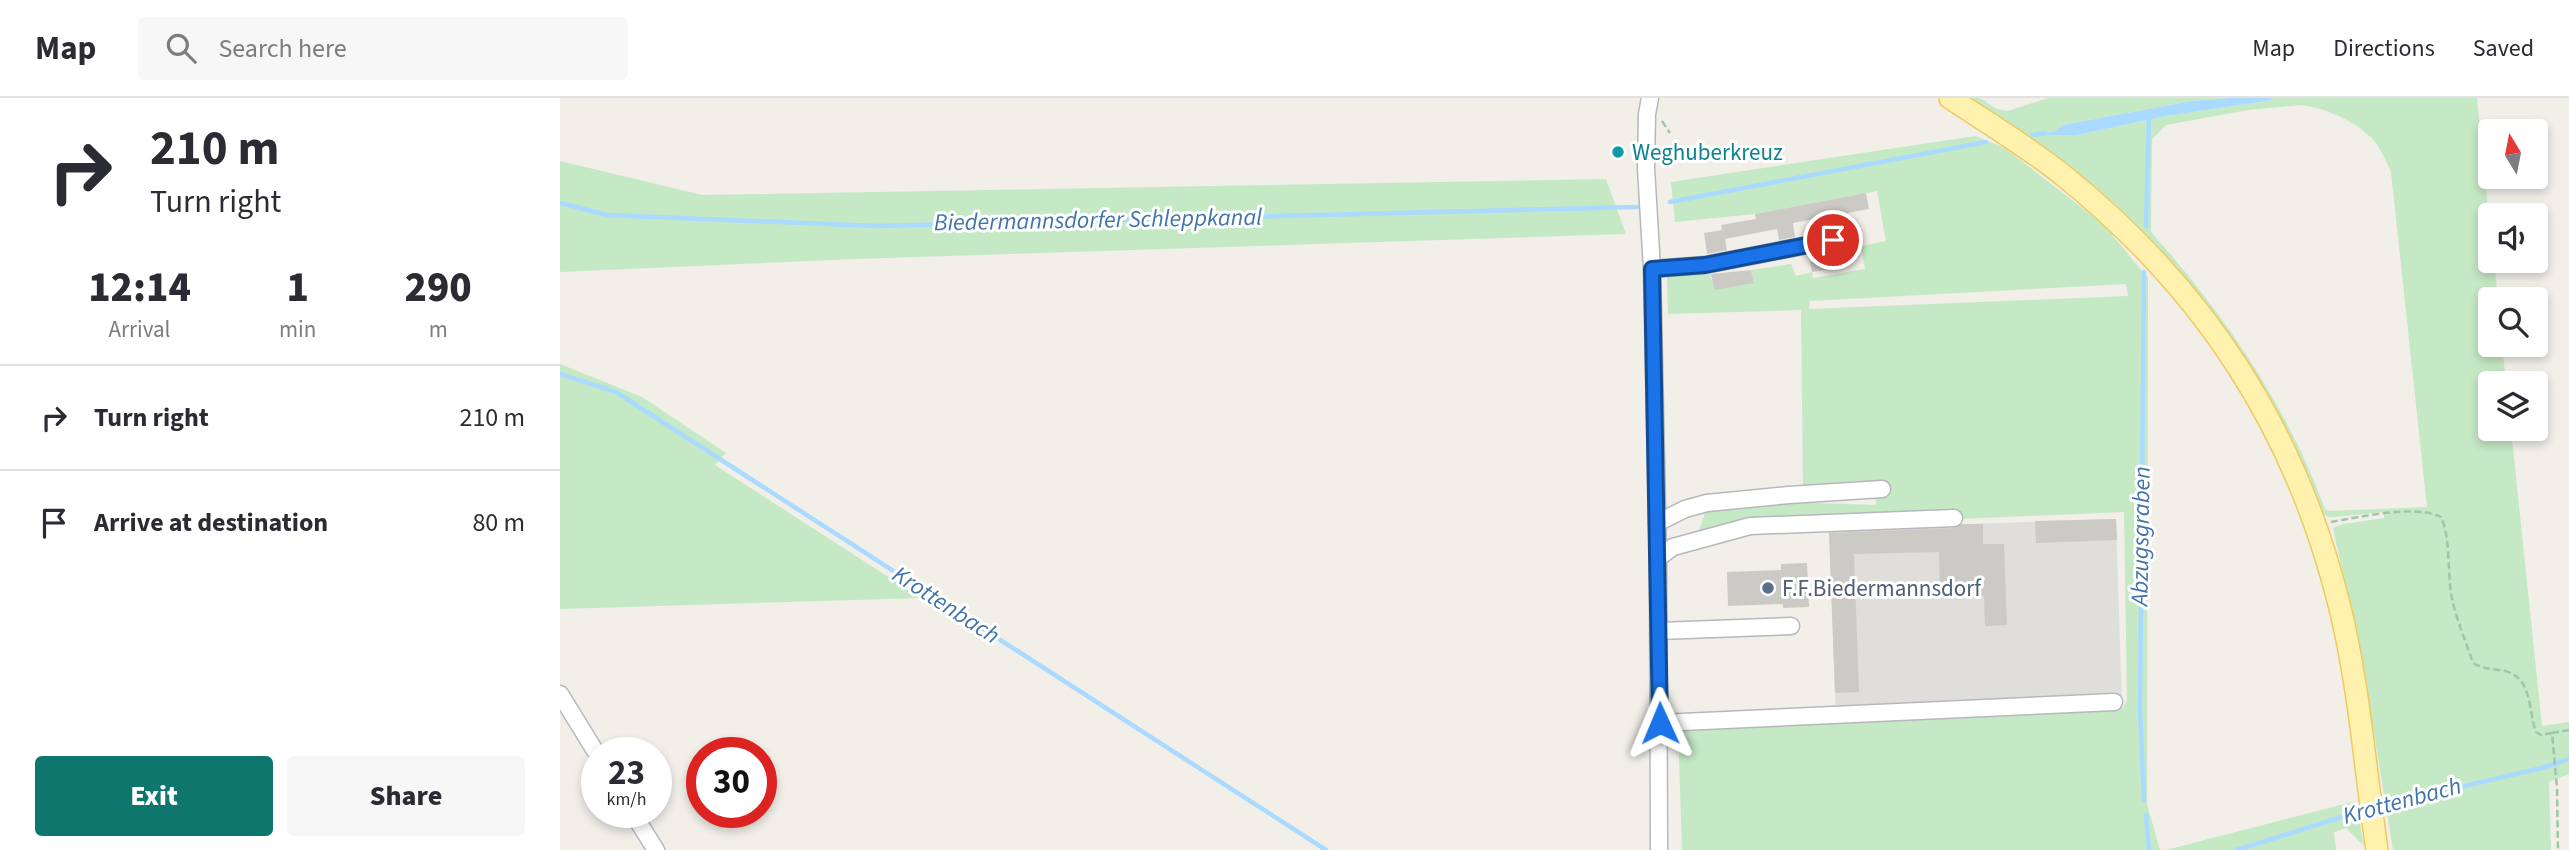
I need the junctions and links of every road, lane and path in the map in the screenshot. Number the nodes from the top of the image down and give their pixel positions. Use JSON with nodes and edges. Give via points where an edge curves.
{"nodes":[{"id":1,"x":1650,"y":98,"type":"edge"},
{"id":2,"x":1950,"y":98,"type":"edge"},
{"id":3,"x":1833,"y":240,"type":"dead end"},
{"id":4,"x":1652,"y":269,"type":"junction"},
{"id":5,"x":1882,"y":489,"type":"dead end"},
{"id":6,"x":1954,"y":518,"type":"dead end"},
{"id":7,"x":1657,"y":523,"type":"junction"},
{"id":8,"x":2315,"y":526,"type":"junction"},
{"id":9,"x":1658,"y":558,"type":"junction"},
{"id":10,"x":1791,"y":626,"type":"dead end"},
{"id":11,"x":1659,"y":631,"type":"junction"},
{"id":12,"x":560,"y":694,"type":"edge"},
{"id":13,"x":2114,"y":702,"type":"dead end"},
{"id":14,"x":1660,"y":723,"type":"junction"},
{"id":15,"x":2569,"y":730,"type":"edge"},
{"id":16,"x":2552,"y":733,"type":"junction"},
{"id":17,"x":587,"y":737,"type":"edge"},
{"id":18,"x":642,"y":828,"type":"edge"},
{"id":19,"x":2375,"y":839,"type":"edge"},
{"id":20,"x":656,"y":850,"type":"edge"},
{"id":21,"x":1659,"y":850,"type":"edge"},
{"id":22,"x":2558,"y":850,"type":"edge"}],
"edges":[{"from":1,"to":4,"type":"street","via":[[1646,168]]},
{"from":2,"to":8,"type":"main road","via":[[2062,174],[2161,265],[2200,311],[2262,406]]},
{"from":3,"to":4,"type":"street","via":[[1705,265]]},
{"from":4,"to":7,"type":"street"},
{"from":5,"to":7,"type":"street","via":[[1707,503]]},
{"from":6,"to":9,"type":"street","via":[[1750,526],[1673,547]]},
{"from":7,"to":9,"type":"street"},
{"from":8,"to":16,"type":"path","via":[[2398,513],[2432,512],[2441,517],[2452,601],[2473,663],[2520,679],[2526,686],[2536,732]]},
{"from":8,"to":19,"type":"main road","via":[[2340,607]]},
{"from":9,"to":11,"type":"street"},
{"from":10,"to":11,"type":"street"},
{"from":11,"to":14,"type":"street"},
{"from":12,"to":17,"type":"street"},
{"from":13,"to":14,"type":"street"},
{"from":14,"to":21,"type":"street"},
{"from":15,"to":16,"type":"path"},
{"from":16,"to":22,"type":"path"},
{"from":18,"to":20,"type":"street"}]}
